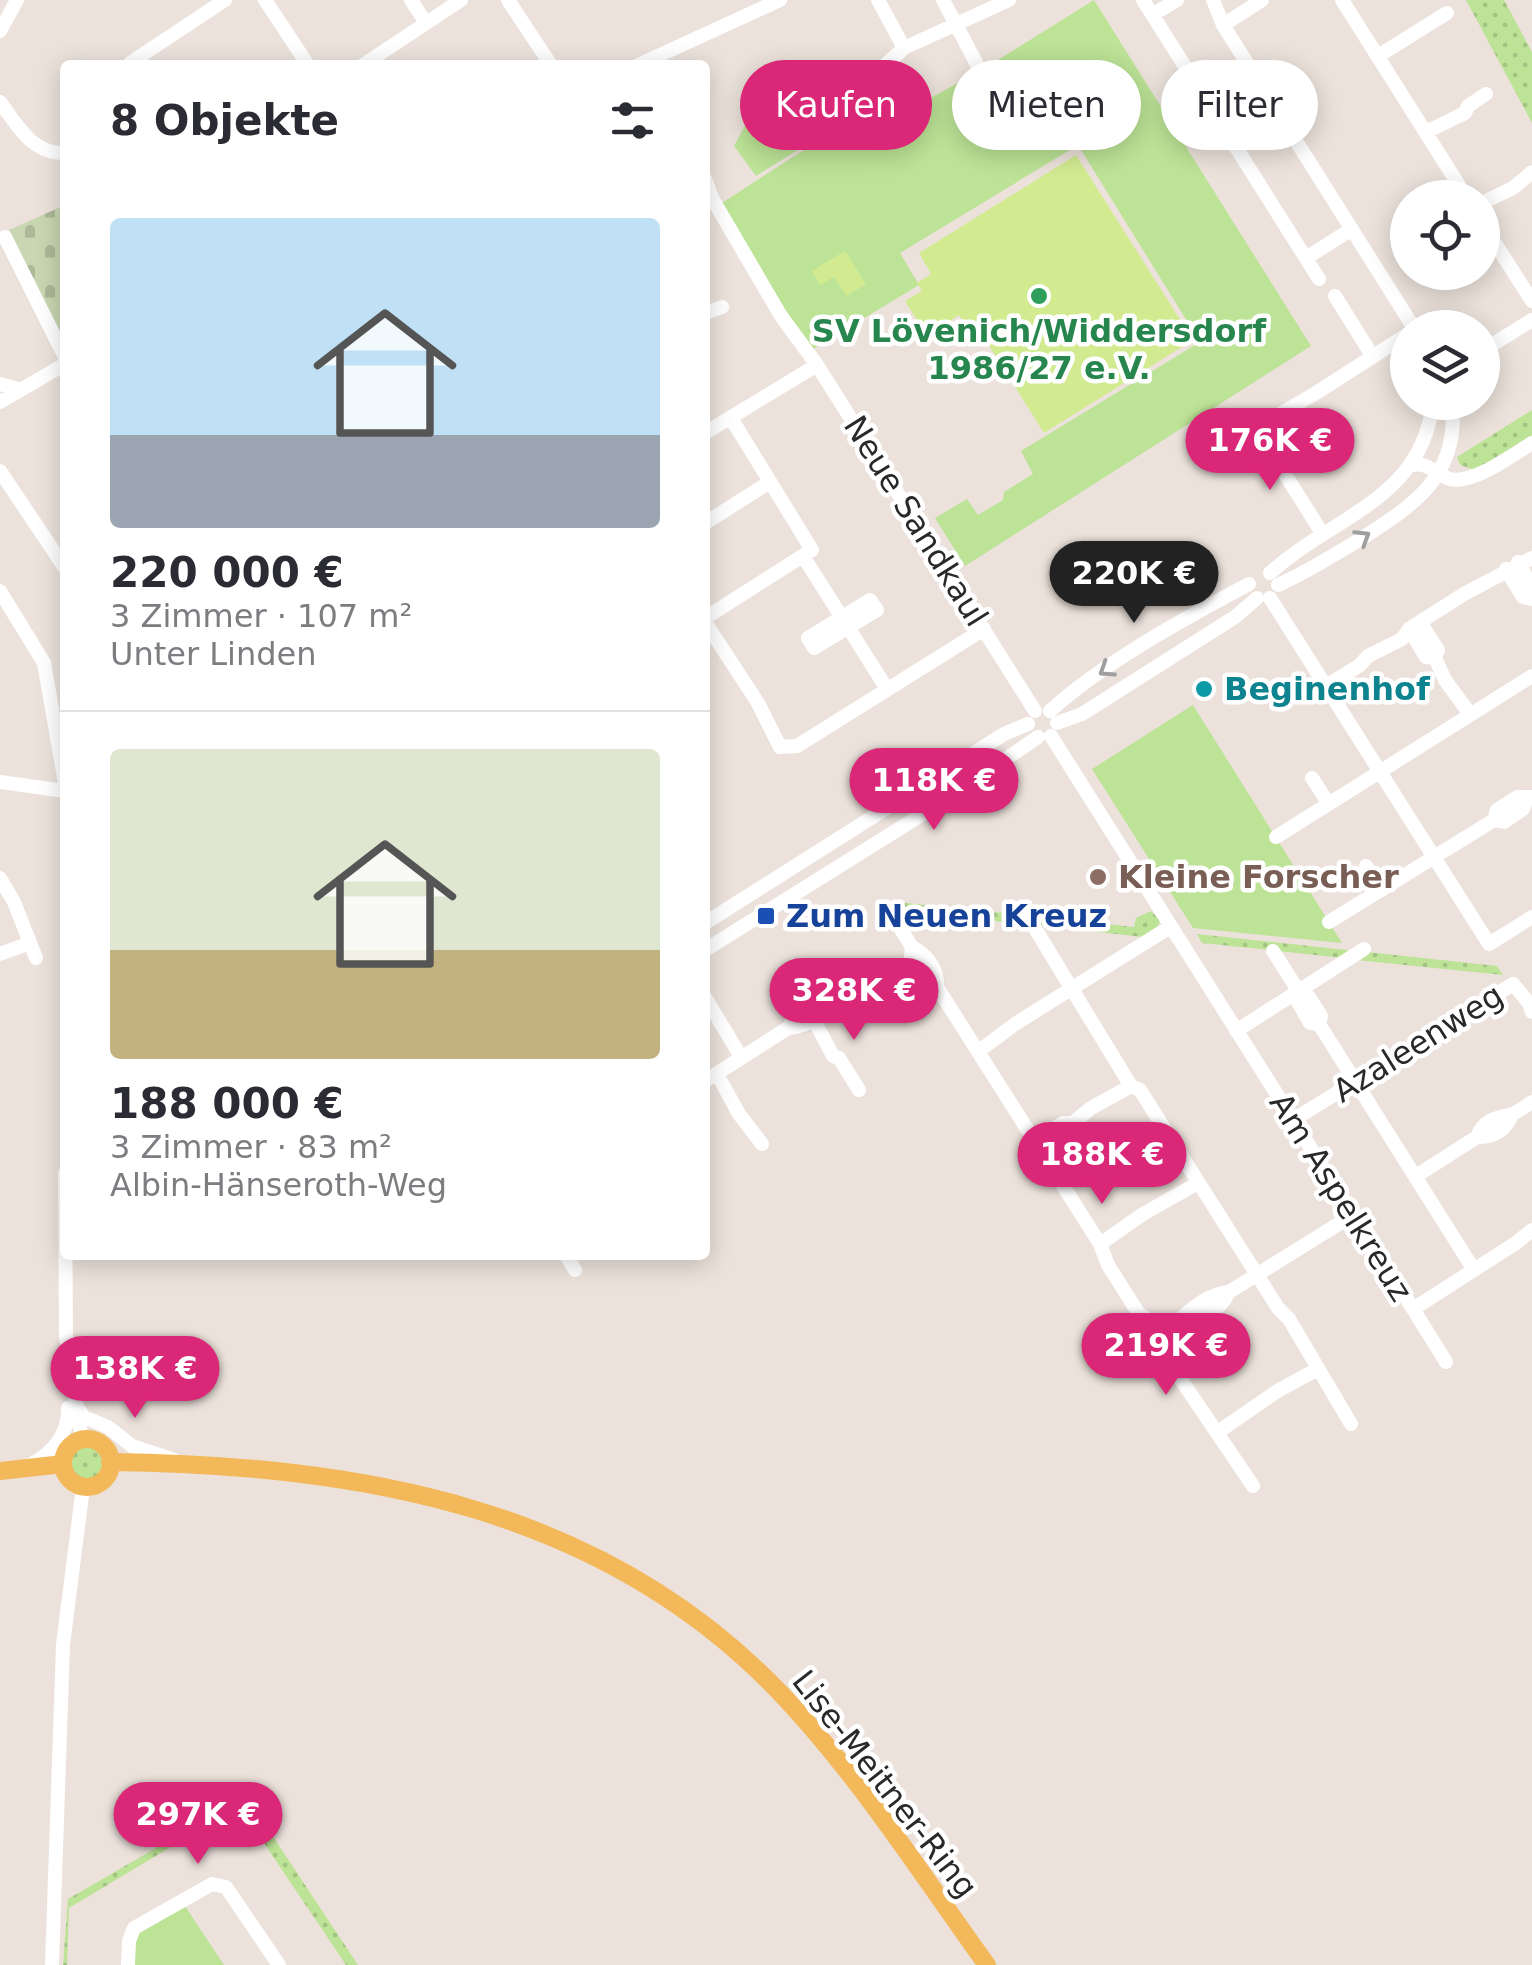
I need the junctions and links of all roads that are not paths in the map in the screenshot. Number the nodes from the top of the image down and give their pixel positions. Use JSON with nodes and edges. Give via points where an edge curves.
{"nodes":[{"id":1,"x":17,"y":0,"type":"edge"},
{"id":2,"x":225,"y":0,"type":"edge"},
{"id":3,"x":265,"y":0,"type":"edge"},
{"id":4,"x":411,"y":0,"type":"edge"},
{"id":5,"x":461,"y":0,"type":"edge"},
{"id":6,"x":508,"y":0,"type":"edge"},
{"id":7,"x":780,"y":0,"type":"edge"},
{"id":8,"x":878,"y":0,"type":"edge"},
{"id":9,"x":944,"y":0,"type":"edge"},
{"id":10,"x":1010,"y":0,"type":"edge"},
{"id":11,"x":1143,"y":0,"type":"edge"},
{"id":12,"x":1177,"y":0,"type":"edge"},
{"id":13,"x":1213,"y":0,"type":"edge"},
{"id":14,"x":1262,"y":0,"type":"edge"},
{"id":15,"x":1342,"y":0,"type":"edge"},
{"id":16,"x":748,"y":6,"type":"edge"},
{"id":17,"x":1447,"y":13,"type":"dead end"},
{"id":18,"x":1152,"y":15,"type":"junction"},
{"id":19,"x":426,"y":23,"type":"junction"},
{"id":20,"x":1223,"y":25,"type":"junction"},
{"id":21,"x":956,"y":26,"type":"junction"},
{"id":22,"x":0,"y":30,"type":"edge"},
{"id":23,"x":904,"y":48,"type":"junction"},
{"id":24,"x":1378,"y":56,"type":"junction"},
{"id":25,"x":135,"y":60,"type":"edge"},
{"id":26,"x":305,"y":60,"type":"edge"},
{"id":27,"x":370,"y":60,"type":"edge"},
{"id":28,"x":547,"y":60,"type":"edge"},
{"id":29,"x":647,"y":60,"type":"edge"},
{"id":30,"x":891,"y":60,"type":"edge"},
{"id":31,"x":975,"y":60,"type":"edge"},
{"id":32,"x":1180,"y":60,"type":"edge"},
{"id":33,"x":1245,"y":60,"type":"edge"},
{"id":34,"x":1486,"y":94,"type":"dead end"},
{"id":35,"x":0,"y":102,"type":"edge"},
{"id":36,"x":1426,"y":132,"type":"junction"},
{"id":37,"x":1237,"y":150,"type":"edge"},
{"id":38,"x":1302,"y":150,"type":"edge"},
{"id":39,"x":60,"y":152,"type":"edge"},
{"id":40,"x":1532,"y":172,"type":"edge"},
{"id":41,"x":1454,"y":180,"type":"edge"},
{"id":42,"x":1500,"y":194,"type":"edge"},
{"id":43,"x":710,"y":202,"type":"edge"},
{"id":44,"x":1352,"y":229,"type":"junction"},
{"id":45,"x":5,"y":236,"type":"dead end"},
{"id":46,"x":1500,"y":251,"type":"edge"},
{"id":47,"x":1306,"y":258,"type":"junction"},
{"id":48,"x":1319,"y":279,"type":"dead end"},
{"id":49,"x":1335,"y":296,"type":"dead end"},
{"id":50,"x":1532,"y":301,"type":"edge"},
{"id":51,"x":722,"y":308,"type":"dead end"},
{"id":52,"x":1403,"y":310,"type":"edge"},
{"id":53,"x":710,"y":312,"type":"edge"},
{"id":54,"x":1532,"y":320,"type":"edge"},
{"id":55,"x":1500,"y":340,"type":"edge"},
{"id":56,"x":1390,"y":346,"type":"edge"},
{"id":57,"x":60,"y":350,"type":"edge"},
{"id":58,"x":1373,"y":357,"type":"junction"},
{"id":59,"x":60,"y":363,"type":"edge"},
{"id":60,"x":818,"y":365,"type":"junction"},
{"id":61,"x":0,"y":384,"type":"edge"},
{"id":62,"x":21,"y":390,"type":"junction"},
{"id":63,"x":0,"y":402,"type":"edge"},
{"id":64,"x":730,"y":418,"type":"junction"},
{"id":65,"x":1431,"y":420,"type":"edge"},
{"id":66,"x":1452,"y":420,"type":"edge"},
{"id":67,"x":1256,"y":428,"type":"junction"},
{"id":68,"x":710,"y":430,"type":"edge"},
{"id":69,"x":1532,"y":443,"type":"edge"},
{"id":70,"x":1218,"y":450,"type":"dead end"},
{"id":71,"x":1413,"y":466,"type":"junction"},
{"id":72,"x":0,"y":471,"type":"edge"},
{"id":73,"x":1439,"y":474,"type":"junction"},
{"id":74,"x":770,"y":482,"type":"junction"},
{"id":75,"x":710,"y":519,"type":"edge"},
{"id":76,"x":1322,"y":533,"type":"junction"},
{"id":77,"x":802,"y":556,"type":"junction"},
{"id":78,"x":60,"y":561,"type":"edge"},
{"id":79,"x":1519,"y":563,"type":"edge"},
{"id":80,"x":1249,"y":584,"type":"junction"},
{"id":81,"x":1532,"y":586,"type":"edge"},
{"id":82,"x":1269,"y":588,"type":"junction"},
{"id":83,"x":0,"y":590,"type":"edge"},
{"id":84,"x":1532,"y":598,"type":"edge"},
{"id":85,"x":710,"y":617,"type":"edge"},
{"id":86,"x":1415,"y":625,"type":"junction"},
{"id":87,"x":710,"y":628,"type":"edge"},
{"id":88,"x":984,"y":629,"type":"junction"},
{"id":89,"x":1532,"y":676,"type":"edge"},
{"id":90,"x":1328,"y":685,"type":"junction"},
{"id":91,"x":887,"y":689,"type":"junction"},
{"id":92,"x":1470,"y":714,"type":"junction"},
{"id":93,"x":1043,"y":724,"type":"junction"},
{"id":94,"x":60,"y":754,"type":"edge"},
{"id":95,"x":1382,"y":771,"type":"junction"},
{"id":96,"x":1312,"y":778,"type":"dead end"},
{"id":97,"x":0,"y":782,"type":"edge"},
{"id":98,"x":60,"y":790,"type":"edge"},
{"id":99,"x":1530,"y":798,"type":"edge"},
{"id":100,"x":1328,"y":804,"type":"junction"},
{"id":101,"x":1276,"y":837,"type":"dead end"},
{"id":102,"x":1435,"y":857,"type":"junction"},
{"id":103,"x":1366,"y":866,"type":"dead end"},
{"id":104,"x":0,"y":878,"type":"edge"},
{"id":105,"x":1382,"y":890,"type":"junction"},
{"id":106,"x":886,"y":906,"type":"dead end"},
{"id":107,"x":1025,"y":912,"type":"dead end"},
{"id":108,"x":1532,"y":917,"type":"edge"},
{"id":109,"x":710,"y":920,"type":"edge"},
{"id":110,"x":1329,"y":922,"type":"dead end"},
{"id":111,"x":1170,"y":927,"type":"junction"},
{"id":112,"x":30,"y":943,"type":"junction"},
{"id":113,"x":710,"y":947,"type":"edge"},
{"id":114,"x":1364,"y":949,"type":"dead end"},
{"id":115,"x":1273,"y":951,"type":"dead end"},
{"id":116,"x":0,"y":954,"type":"edge"},
{"id":117,"x":36,"y":958,"type":"dead end"},
{"id":118,"x":862,"y":982,"type":"dead end"},
{"id":119,"x":782,"y":989,"type":"dead end"},
{"id":120,"x":1074,"y":990,"type":"junction"},
{"id":121,"x":1300,"y":993,"type":"junction"},
{"id":122,"x":710,"y":1005,"type":"edge"},
{"id":123,"x":826,"y":1005,"type":"junction"},
{"id":124,"x":1532,"y":1012,"type":"edge"},
{"id":125,"x":797,"y":1015,"type":"junction"},
{"id":126,"x":814,"y":1020,"type":"junction"},
{"id":127,"x":788,"y":1028,"type":"junction"},
{"id":128,"x":1236,"y":1031,"type":"junction"},
{"id":129,"x":979,"y":1051,"type":"junction"},
{"id":130,"x":741,"y":1058,"type":"junction"},
{"id":131,"x":711,"y":1078,"type":"edge"},
{"id":132,"x":1355,"y":1081,"type":"junction"},
{"id":133,"x":1131,"y":1086,"type":"junction"},
{"id":134,"x":858,"y":1090,"type":"dead end"},
{"id":135,"x":1532,"y":1102,"type":"edge"},
{"id":136,"x":1294,"y":1120,"type":"junction"},
{"id":137,"x":762,"y":1144,"type":"dead end"},
{"id":138,"x":1038,"y":1145,"type":"junction"},
{"id":139,"x":1416,"y":1176,"type":"junction"},
{"id":140,"x":1198,"y":1183,"type":"junction"},
{"id":141,"x":1353,"y":1214,"type":"junction"},
{"id":142,"x":1532,"y":1230,"type":"edge"},
{"id":143,"x":1100,"y":1244,"type":"junction"},
{"id":144,"x":66,"y":1260,"type":"edge"},
{"id":145,"x":569,"y":1260,"type":"edge"},
{"id":146,"x":575,"y":1270,"type":"dead end"},
{"id":147,"x":1474,"y":1270,"type":"junction"},
{"id":148,"x":1257,"y":1275,"type":"junction"},
{"id":149,"x":1412,"y":1309,"type":"junction"},
{"id":150,"x":1158,"y":1337,"type":"junction"},
{"id":151,"x":1446,"y":1362,"type":"dead end"},
{"id":152,"x":1316,"y":1370,"type":"junction"},
{"id":153,"x":72,"y":1392,"type":"junction"},
{"id":154,"x":1350,"y":1424,"type":"dead end"},
{"id":155,"x":1218,"y":1432,"type":"junction"},
{"id":156,"x":82,"y":1440,"type":"junction"},
{"id":157,"x":110,"y":1462,"type":"junction"},
{"id":158,"x":180,"y":1462,"type":"junction"},
{"id":159,"x":63,"y":1464,"type":"junction"},
{"id":160,"x":5,"y":1470,"type":"edge"},
{"id":161,"x":1253,"y":1486,"type":"dead end"},
{"id":162,"x":82,"y":1487,"type":"junction"},
{"id":163,"x":52,"y":1965,"type":"edge"},
{"id":164,"x":128,"y":1965,"type":"edge"},
{"id":165,"x":279,"y":1965,"type":"edge"},
{"id":166,"x":987,"y":1965,"type":"edge"}],
"edges":[{"from":1,"to":22,"type":"street"},
{"from":2,"to":25,"type":"street"},
{"from":3,"to":26,"type":"street"},
{"from":4,"to":19,"type":"street"},
{"from":5,"to":19,"type":"street"},
{"from":6,"to":28,"type":"street"},
{"from":7,"to":16,"type":"street"},
{"from":8,"to":23,"type":"street"},
{"from":9,"to":21,"type":"street"},
{"from":10,"to":21,"type":"street"},
{"from":11,"to":18,"type":"street"},
{"from":12,"to":18,"type":"street"},
{"from":13,"to":20,"type":"street"},
{"from":14,"to":20,"type":"street"},
{"from":15,"to":24,"type":"street"},
{"from":16,"to":29,"type":"street"},
{"from":17,"to":24,"type":"street"},
{"from":18,"to":32,"type":"street"},
{"from":19,"to":27,"type":"street"},
{"from":20,"to":33,"type":"street"},
{"from":21,"to":23,"type":"street"},
{"from":21,"to":31,"type":"street"},
{"from":23,"to":30,"type":"street"},
{"from":24,"to":36,"type":"street"},
{"from":34,"to":36,"type":"street"},
{"from":35,"to":39,"type":"street","via":[[36,146]]},
{"from":36,"to":41,"type":"street"},
{"from":37,"to":47,"type":"street"},
{"from":38,"to":44,"type":"street"},
{"from":40,"to":42,"type":"street"},
{"from":43,"to":60,"type":"street","name":"Neue Sandkaul"},
{"from":44,"to":47,"type":"street"},
{"from":44,"to":52,"type":"street"},
{"from":45,"to":57,"type":"street"},
{"from":46,"to":50,"type":"street"},
{"from":47,"to":48,"type":"street"},
{"from":49,"to":58,"type":"street"},
{"from":51,"to":53,"type":"street"},
{"from":54,"to":55,"type":"street"},
{"from":56,"to":58,"type":"street"},
{"from":58,"to":67,"type":"street"},
{"from":59,"to":62,"type":"street"},
{"from":60,"to":64,"type":"street"},
{"from":60,"to":88,"type":"street","name":"Neue Sandkaul"},
{"from":61,"to":62,"type":"street"},
{"from":62,"to":63,"type":"street"},
{"from":64,"to":68,"type":"street"},
{"from":64,"to":74,"type":"street"},
{"from":65,"to":71,"type":"street"},
{"from":66,"to":73,"type":"street"},
{"from":67,"to":70,"type":"street"},
{"from":67,"to":76,"type":"street"},
{"from":69,"to":73,"type":"street","via":[[1471,479]]},
{"from":71,"to":73,"type":"street"},
{"from":71,"to":76,"type":"street"},
{"from":72,"to":78,"type":"street"},
{"from":82,"to":73,"type":"street","one_way":true,"via":[[1309,571],[1398,514]]},
{"from":74,"to":75,"type":"street"},
{"from":74,"to":77,"type":"street","via":[[812,550]]},
{"from":76,"to":82,"type":"street"},
{"from":77,"to":85,"type":"street"},
{"from":77,"to":91,"type":"street"},
{"from":79,"to":81,"type":"street"},
{"from":79,"to":84,"type":"street","via":[[1523,596]]},
{"from":79,"to":86,"type":"street"},
{"from":80,"to":82,"type":"street","via":[[1251,592]]},
{"from":80,"to":82,"type":"street","via":[[1256,573]]},
{"from":80,"to":93,"type":"street","one_way":true,"via":[[1074,690]]},
{"from":82,"to":90,"type":"street"},
{"from":82,"to":93,"type":"street","via":[[1235,617],[1082,714]]},
{"from":83,"to":94,"type":"street","via":[[44,663]]},
{"from":86,"to":90,"type":"street"},
{"from":86,"to":92,"type":"street","via":[[1438,650],[1445,680]]},
{"from":87,"to":91,"type":"street","via":[[786,750]]},
{"from":88,"to":91,"type":"street"},
{"from":88,"to":93,"type":"street","name":"Neue Sandkaul"},
{"from":89,"to":92,"type":"street"},
{"from":90,"to":95,"type":"street"},
{"from":92,"to":95,"type":"street"},
{"from":93,"to":109,"type":"street","via":[[993,742]]},
{"from":93,"to":111,"type":"street","name":"Am Aspelkreuz"},
{"from":93,"to":113,"type":"street","via":[[954,795]]},
{"from":95,"to":100,"type":"street"},
{"from":95,"to":102,"type":"street"},
{"from":96,"to":100,"type":"street"},
{"from":97,"to":98,"type":"street"},
{"from":99,"to":102,"type":"street","via":[[1517,797],[1496,810],[1494,820]]},
{"from":100,"to":101,"type":"street"},
{"from":102,"to":105,"type":"street"},
{"from":102,"to":108,"type":"street","via":[[1489,944]]},
{"from":103,"to":105,"type":"street"},
{"from":104,"to":112,"type":"street"},
{"from":105,"to":110,"type":"street"},
{"from":106,"to":129,"type":"street","via":[[928,984],[937,986]]},
{"from":107,"to":120,"type":"street"},
{"from":111,"to":120,"type":"street"},
{"from":111,"to":128,"type":"street","name":"Am Aspelkreuz"},
{"from":112,"to":116,"type":"street"},
{"from":112,"to":117,"type":"street"},
{"from":114,"to":121,"type":"street"},
{"from":115,"to":121,"type":"street"},
{"from":118,"to":123,"type":"street"},
{"from":119,"to":125,"type":"street"},
{"from":120,"to":129,"type":"street"},
{"from":120,"to":133,"type":"street"},
{"from":121,"to":128,"type":"street"},
{"from":121,"to":132,"type":"street","via":[[1310,1023],[1320,1024]]},
{"from":122,"to":130,"type":"street"},
{"from":123,"to":125,"type":"street"},
{"from":123,"to":126,"type":"street"},
{"from":124,"to":132,"type":"street","name":"Azaleenweg","via":[[1513,984]]},
{"from":125,"to":127,"type":"street"},
{"from":126,"to":127,"type":"street"},
{"from":126,"to":134,"type":"street"},
{"from":127,"to":130,"type":"street"},
{"from":128,"to":136,"type":"street","name":"Am Aspelkreuz"},
{"from":129,"to":138,"type":"street"},
{"from":130,"to":131,"type":"street"},
{"from":131,"to":137,"type":"street"},
{"from":132,"to":136,"type":"street","name":"Azaleenweg"},
{"from":132,"to":139,"type":"street"},
{"from":133,"to":138,"type":"street","via":[[1063,1123]]},
{"from":133,"to":140,"type":"street","via":[[1140,1090]]},
{"from":135,"to":139,"type":"street","via":[[1480,1127],[1476,1137]]},
{"from":136,"to":141,"type":"street","name":"Am Aspelkreuz"},
{"from":138,"to":143,"type":"street"},
{"from":139,"to":147,"type":"street"},
{"from":140,"to":143,"type":"street"},
{"from":140,"to":148,"type":"street"},
{"from":141,"to":148,"type":"street"},
{"from":141,"to":149,"type":"street","name":"Am Aspelkreuz"},
{"from":142,"to":147,"type":"street"},
{"from":143,"to":150,"type":"street"},
{"from":144,"to":153,"type":"street"},
{"from":145,"to":146,"type":"street"},
{"from":147,"to":149,"type":"street"},
{"from":148,"to":150,"type":"street","via":[[1217,1293]]},
{"from":148,"to":152,"type":"street"},
{"from":149,"to":151,"type":"street","name":"Am Aspelkreuz"},
{"from":150,"to":155,"type":"street"},
{"from":152,"to":154,"type":"street"},
{"from":152,"to":155,"type":"street"},
{"from":153,"to":156,"type":"street"},
{"from":153,"to":158,"type":"street","via":[[84,1417],[132,1446]]},
{"from":153,"to":160,"type":"street","via":[[69,1422],[52,1450],[33,1464]]},
{"from":155,"to":161,"type":"street"},
{"from":156,"to":157,"type":"main road","via":[[98,1442]]},
{"from":156,"to":159,"type":"main road","via":[[66,1452]]},
{"from":157,"to":158,"type":"main road","name":"Lise-Meitner-Ring"},
{"from":157,"to":162,"type":"main road","via":[[99,1484]]},
{"from":158,"to":166,"type":"main road","name":"Lise-Meitner-Ring","via":[[330,1476],[420,1493],[510,1518],[628,1574],[728,1645],[785,1698]]},
{"from":159,"to":160,"type":"main road"},
{"from":159,"to":162,"type":"main road"},
{"from":162,"to":163,"type":"street","via":[[63,1645]]},
{"from":164,"to":165,"type":"street","via":[[134,1928],[219,1884]]}]}
